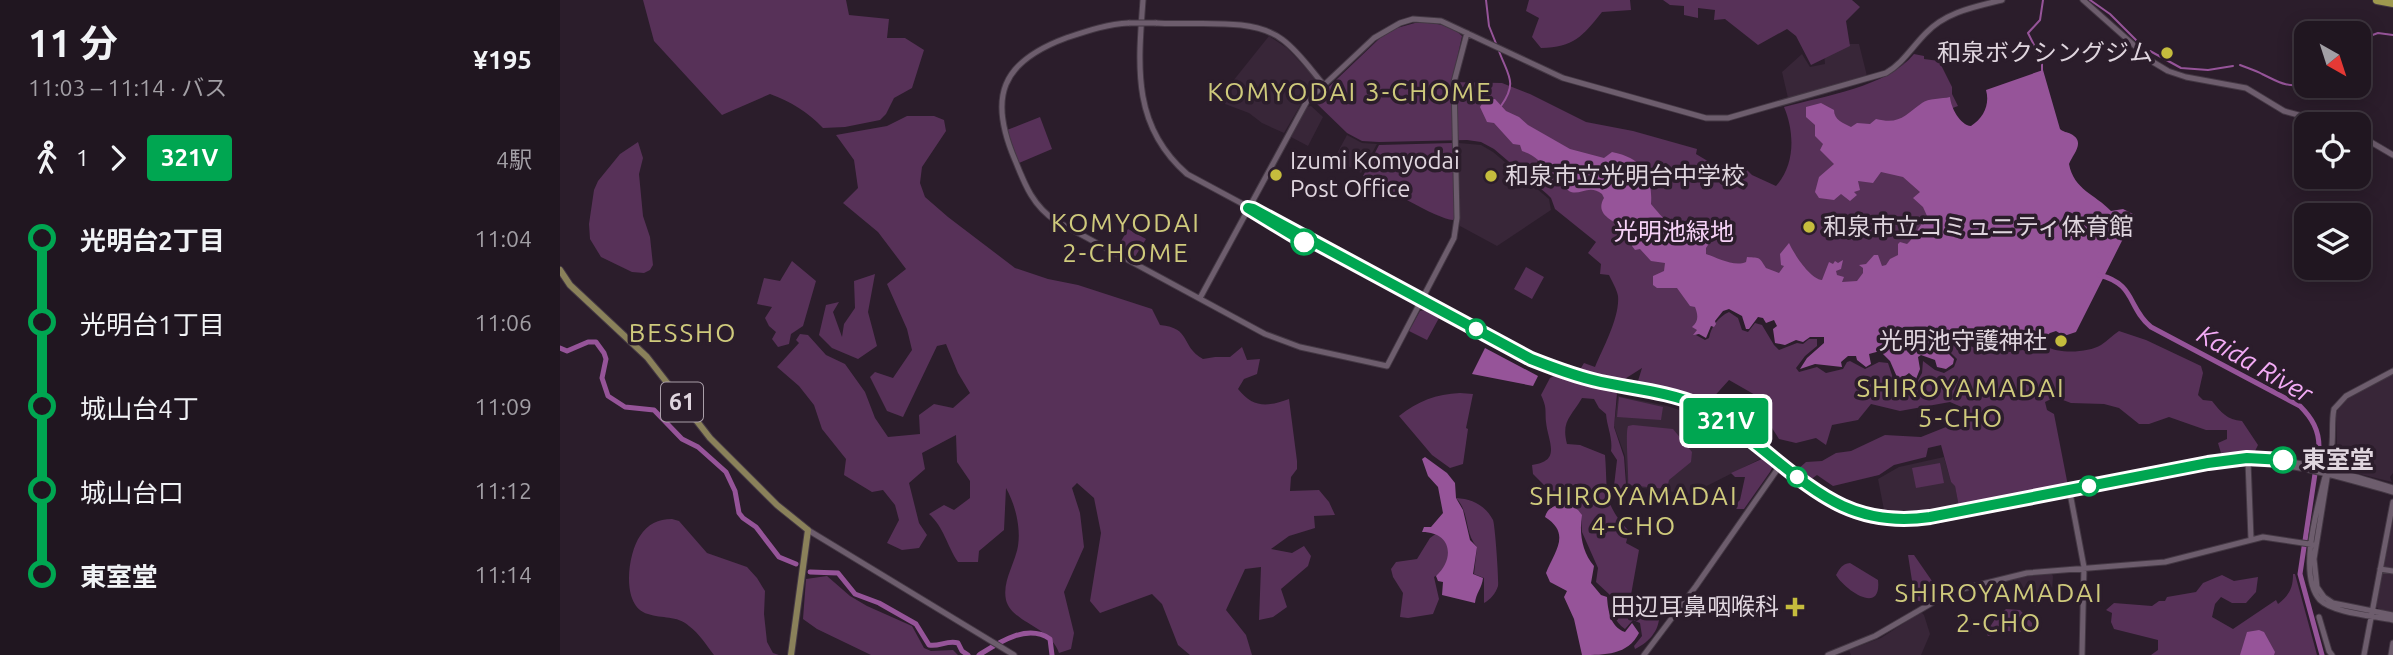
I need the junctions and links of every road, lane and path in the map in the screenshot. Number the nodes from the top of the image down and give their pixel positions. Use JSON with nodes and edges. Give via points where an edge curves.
{"nodes":[{"id":1,"x":1143,"y":0,"type":"edge"},
{"id":2,"x":2002,"y":0,"type":"edge"},
{"id":3,"x":2083,"y":0,"type":"edge"},
{"id":4,"x":2377,"y":0,"type":"edge"},
{"id":5,"x":2393,"y":3,"type":"edge"},
{"id":6,"x":1467,"y":33,"type":"junction"},
{"id":7,"x":1324,"y":85,"type":"junction"},
{"id":8,"x":2294,"y":114,"type":"edge"},
{"id":9,"x":2371,"y":142,"type":"edge"},
{"id":10,"x":2393,"y":155,"type":"edge"},
{"id":11,"x":1248,"y":208,"type":"junction"},
{"id":12,"x":560,"y":270,"type":"edge"},
{"id":13,"x":1200,"y":298,"type":"junction"},
{"id":14,"x":1420,"y":301,"type":"junction"},
{"id":15,"x":2393,"y":371,"type":"edge"},
{"id":16,"x":2247,"y":460,"type":"junction"},
{"id":17,"x":1780,"y":466,"type":"junction"},
{"id":18,"x":2327,"y":472,"type":"junction"},
{"id":19,"x":2393,"y":490,"type":"edge"},
{"id":20,"x":2070,"y":492,"type":"junction"},
{"id":21,"x":2393,"y":502,"type":"edge"},
{"id":22,"x":2392,"y":510,"type":"edge"},
{"id":23,"x":808,"y":530,"type":"junction"},
{"id":24,"x":2250,"y":540,"type":"junction"},
{"id":25,"x":2312,"y":544,"type":"junction"},
{"id":26,"x":2084,"y":567,"type":"junction"},
{"id":27,"x":2381,"y":569,"type":"junction"},
{"id":28,"x":2393,"y":571,"type":"edge"},
{"id":29,"x":2372,"y":613,"type":"junction"},
{"id":30,"x":2319,"y":617,"type":"dead end"},
{"id":31,"x":2393,"y":617,"type":"edge"},
{"id":32,"x":2393,"y":643,"type":"edge"},
{"id":33,"x":791,"y":655,"type":"edge"},
{"id":34,"x":1014,"y":655,"type":"edge"},
{"id":35,"x":1644,"y":655,"type":"edge"},
{"id":36,"x":1828,"y":655,"type":"edge"},
{"id":37,"x":2082,"y":655,"type":"edge"},
{"id":38,"x":2332,"y":655,"type":"edge"},
{"id":39,"x":2364,"y":655,"type":"edge"},
{"id":40,"x":2391,"y":655,"type":"edge"}],
"edges":[{"from":1,"to":11,"type":"street","via":[[1142,99],[1152,131],[1186,174]]},
{"from":2,"to":6,"type":"street","via":[[1943,19],[1886,73],[1728,118],[1706,118],[1563,78]]},
{"from":3,"to":8,"type":"street","via":[[2168,71],[2246,88]]},
{"from":4,"to":5,"type":"highway"},
{"from":6,"to":7,"type":"street","via":[[1441,21],[1400,23],[1374,38]]},
{"from":6,"to":14,"type":"street","via":[[1454,82],[1454,237]]},
{"from":7,"to":11,"type":"street","via":[[1299,113]]},
{"from":7,"to":13,"type":"street","bridge":true,"via":[[1271,32],[1249,26],[1156,23],[1106,25],[1084,32],[1027,57],[1011,76],[1004,89],[1003,130],[1028,192],[1044,213]]},
{"from":9,"to":10,"type":"street"},
{"from":11,"to":13,"type":"street"},
{"from":11,"to":14,"type":"street"},
{"from":12,"to":23,"type":"main road","number":"61","via":[[570,285],[648,357],[710,438],[780,509]]},
{"from":13,"to":14,"type":"street","via":[[1287,343],[1387,366]]},
{"from":14,"to":17,"type":"street","via":[[1551,370],[1699,409]]},
{"from":15,"to":18,"type":"street","via":[[2336,405]]},
{"from":16,"to":18,"type":"street","via":[[2276,459]]},
{"from":16,"to":20,"type":"street"},
{"from":16,"to":24,"type":"street"},
{"from":17,"to":20,"type":"street","via":[[1842,512],[1893,524],[1931,521]]},
{"from":17,"to":35,"type":"street"},
{"from":18,"to":19,"type":"street"},
{"from":18,"to":25,"type":"street"},
{"from":20,"to":26,"type":"street"},
{"from":21,"to":22,"type":"street"},
{"from":22,"to":27,"type":"street"},
{"from":23,"to":33,"type":"main road"},
{"from":23,"to":34,"type":"street"},
{"from":24,"to":25,"type":"street","via":[[2272,537]]},
{"from":24,"to":26,"type":"street","via":[[2165,562]]},
{"from":25,"to":29,"type":"street","via":[[2320,593],[2333,603]]},
{"from":26,"to":36,"type":"street","via":[[2028,573],[1962,589],[1930,602],[1875,636]]},
{"from":26,"to":37,"type":"street"},
{"from":27,"to":28,"type":"street"},
{"from":27,"to":29,"type":"street"},
{"from":29,"to":31,"type":"street"},
{"from":29,"to":39,"type":"street"},
{"from":30,"to":38,"type":"street"},
{"from":32,"to":40,"type":"street"}]}
